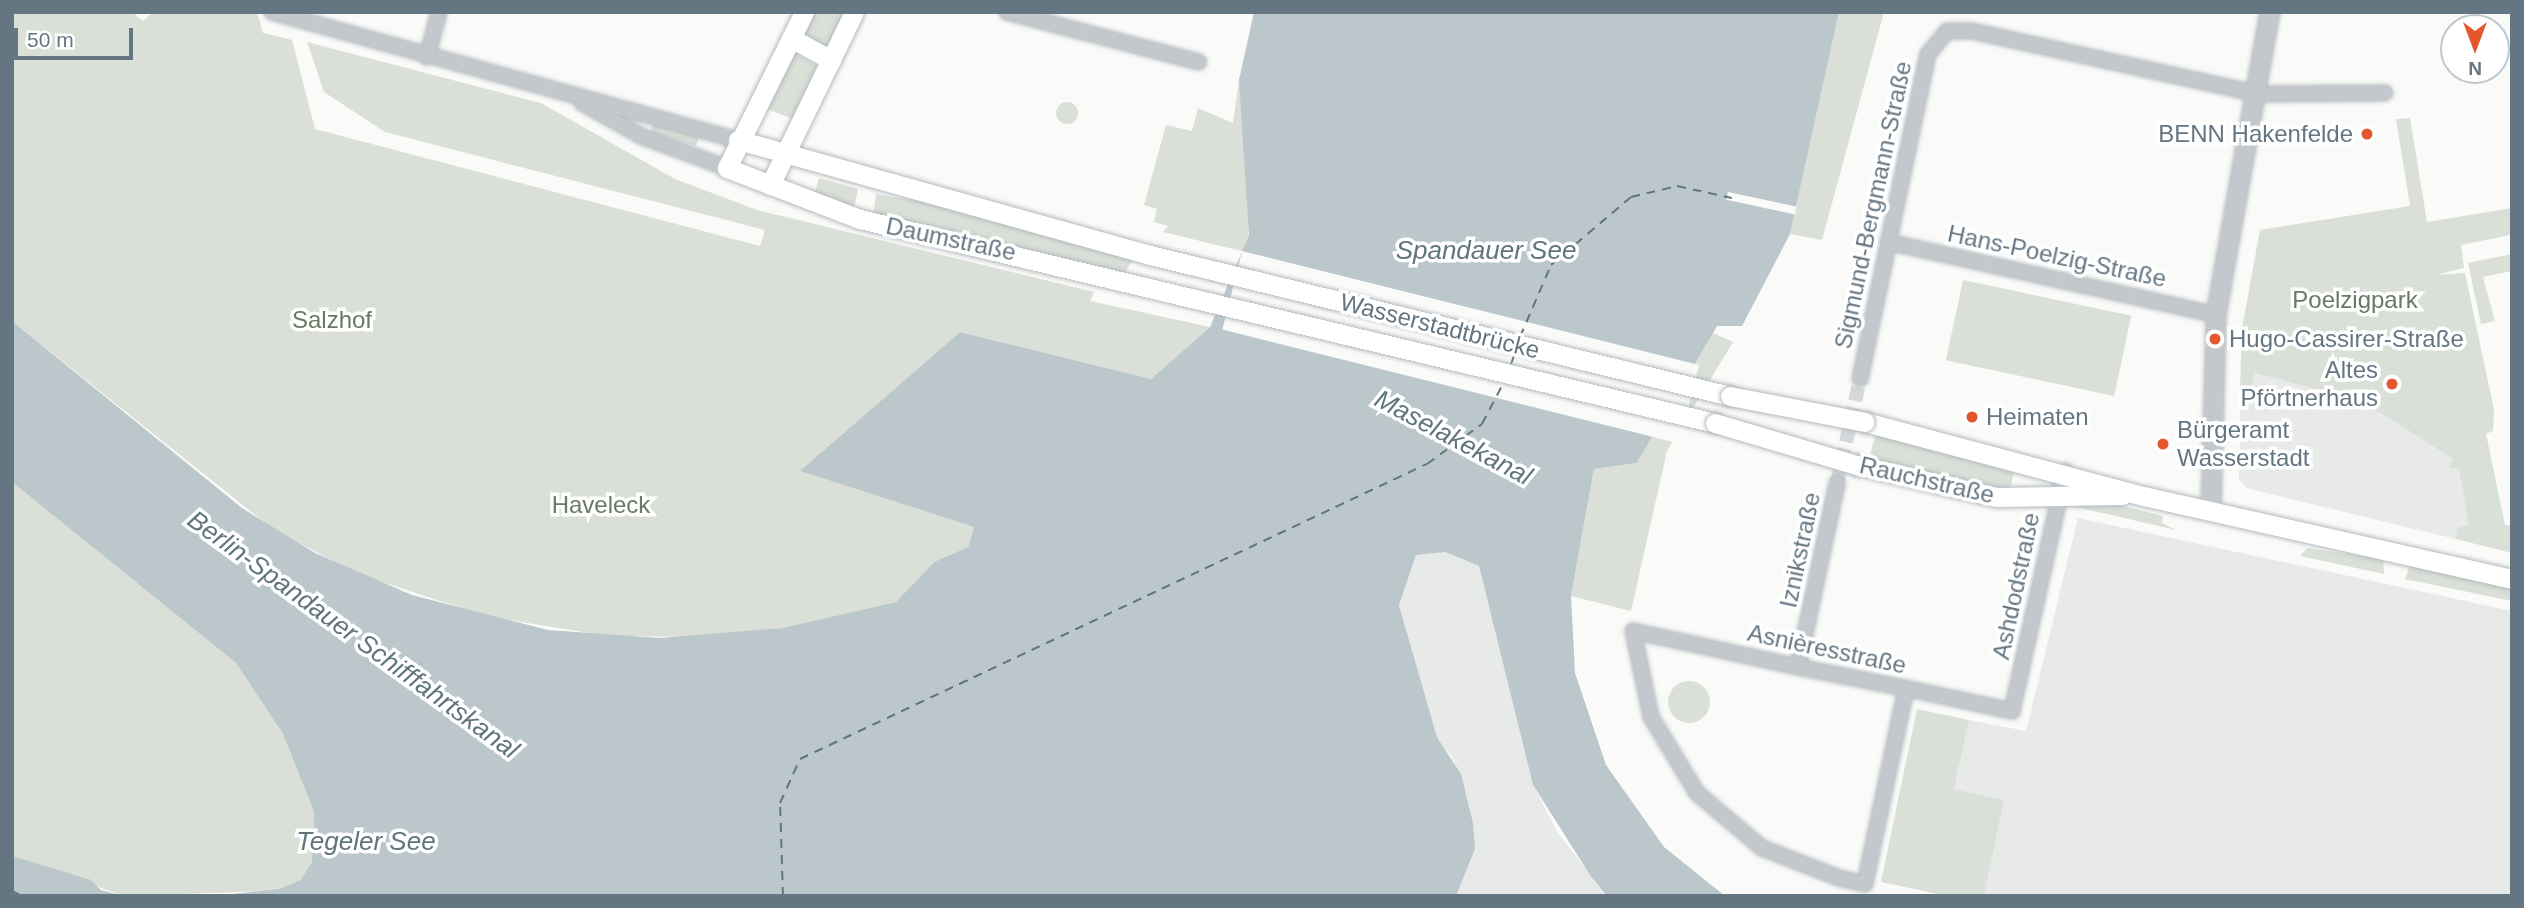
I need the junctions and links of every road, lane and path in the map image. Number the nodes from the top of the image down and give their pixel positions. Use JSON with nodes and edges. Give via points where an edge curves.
{"nodes":[{"id":1,"x":439,"y":12,"type":"edge"},
{"id":2,"x":804,"y":12,"type":"edge"},
{"id":3,"x":854,"y":12,"type":"edge"},
{"id":4,"x":1007,"y":12,"type":"edge"},
{"id":5,"x":2270,"y":12,"type":"edge"},
{"id":6,"x":272,"y":14,"type":"edge"},
{"id":7,"x":791,"y":38,"type":"junction"},
{"id":8,"x":428,"y":57,"type":"junction"},
{"id":9,"x":831,"y":60,"type":"junction"},
{"id":10,"x":1199,"y":62,"type":"dead end"},
{"id":11,"x":559,"y":91,"type":"junction"},
{"id":12,"x":2385,"y":93,"type":"dead end"},
{"id":13,"x":2259,"y":94,"type":"junction"},
{"id":14,"x":738,"y":139,"type":"junction"},
{"id":15,"x":786,"y":154,"type":"junction"},
{"id":16,"x":727,"y":168,"type":"junction"},
{"id":17,"x":769,"y":186,"type":"junction"},
{"id":18,"x":1888,"y":242,"type":"junction"},
{"id":19,"x":1150,"y":255,"type":"joint"},
{"id":20,"x":1136,"y":282,"type":"joint"},
{"id":21,"x":2216,"y":315,"type":"junction"},
{"id":22,"x":1860,"y":379,"type":"tunnel mouth"},
{"id":23,"x":1730,"y":396,"type":"joint"},
{"id":24,"x":1715,"y":423,"type":"joint"},
{"id":25,"x":2065,"y":471,"type":"junction"},
{"id":26,"x":1837,"y":483,"type":"tunnel mouth"},
{"id":27,"x":2059,"y":496,"type":"junction"},
{"id":28,"x":2144,"y":496,"type":"junction"},
{"id":29,"x":2211,"y":512,"type":"junction"},
{"id":30,"x":2512,"y":579,"type":"edge"},
{"id":31,"x":1798,"y":667,"type":"junction"},
{"id":32,"x":1906,"y":689,"type":"junction"},
{"id":33,"x":2012,"y":711,"type":"joint"}],
"edges":[{"from":1,"to":8,"type":"street"},
{"from":2,"to":7,"type":"main road"},
{"from":3,"to":9,"type":"main road"},
{"from":4,"to":10,"type":"street"},
{"from":5,"to":13,"type":"street"},
{"from":6,"to":8,"type":"street"},
{"from":7,"to":9,"type":"main road"},
{"from":7,"to":14,"type":"main road"},
{"from":8,"to":11,"type":"street"},
{"from":9,"to":15,"type":"main road"},
{"from":11,"to":14,"type":"street"},
{"from":11,"to":16,"type":"street","via":[[641,136]]},
{"from":12,"to":13,"type":"street","name":"Sigmund-Bergmann-Straße"},
{"from":13,"to":18,"type":"street","name":"Sigmund-Bergmann-Straße","via":[[1972,31],[1947,32],[1928,54]]},
{"from":13,"to":21,"type":"street"},
{"from":14,"to":15,"type":"main road","name":"Daumstraße"},
{"from":14,"to":16,"type":"main road"},
{"from":15,"to":17,"type":"main road"},
{"from":15,"to":19,"type":"main road","name":"Daumstraße"},
{"from":16,"to":17,"type":"main road","name":"Daumstraße"},
{"from":17,"to":20,"type":"main road","name":"Daumstraße","via":[[860,219]]},
{"from":18,"to":21,"type":"street","name":"Hans-Poelzig-Straße"},
{"from":18,"to":22,"type":"street","name":"Sigmund-Bergmann-Straße"},
{"from":19,"to":23,"type":"main road","name":"Wasserstadtbrücke"},
{"from":20,"to":24,"type":"main road","name":"Wasserstadtbrücke"},
{"from":21,"to":29,"type":"street"},
{"from":23,"to":25,"type":"main road","name":"Rauchstraße","bridge":true,"via":[[1865,422]]},
{"from":24,"to":27,"type":"main road","name":"Rauchstraße","bridge":true,"via":[[1984,496]]},
{"from":25,"to":27,"type":"street","name":"Ashdodstraße"},
{"from":25,"to":28,"type":"main road","name":"Rauchstraße"},
{"from":26,"to":31,"type":"street","name":"Iznikstraße"},
{"from":27,"to":28,"type":"main road","name":"Rauchstraße"},
{"from":27,"to":33,"type":"street","name":"Ashdodstraße"},
{"from":28,"to":29,"type":"main road","name":"Rauchstraße"},
{"from":29,"to":30,"type":"main road","name":"Rauchstraße"},
{"from":31,"to":32,"type":"street","name":"Asnièresstraße"},
{"from":31,"to":32,"type":"street","name":"Asnièresstraße","via":[[1633,631],[1654,724],[1697,793],[1740,833],[1782,858],[1865,884]]},
{"from":32,"to":33,"type":"street","name":"Asnièresstraße"}]}
